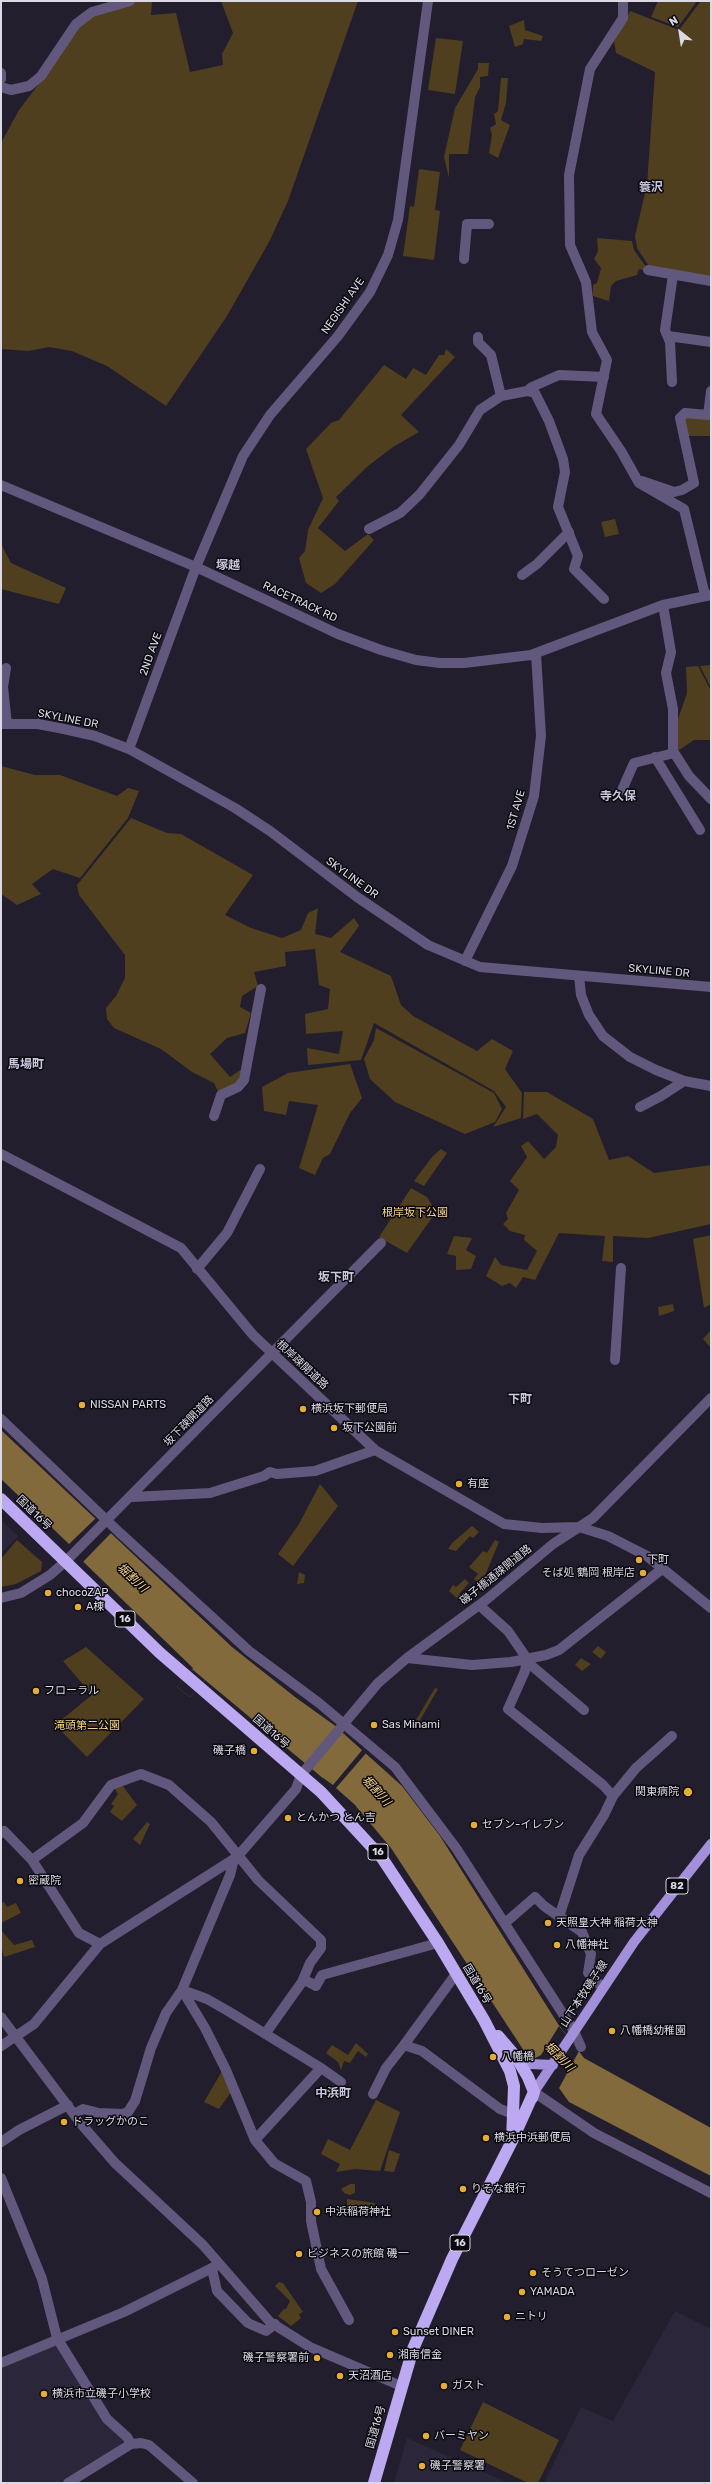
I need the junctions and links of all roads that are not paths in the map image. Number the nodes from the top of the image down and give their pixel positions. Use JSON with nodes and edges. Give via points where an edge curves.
{"nodes":[{"id":1,"x":130,"y":1,"type":"edge"},
{"id":2,"x":428,"y":1,"type":"edge"},
{"id":3,"x":623,"y":1,"type":"edge"},
{"id":4,"x":1,"y":72,"type":"edge"},
{"id":5,"x":1,"y":79,"type":"edge"},
{"id":6,"x":1,"y":87,"type":"edge"},
{"id":7,"x":489,"y":224,"type":"dead end"},
{"id":8,"x":464,"y":259,"type":"dead end"},
{"id":9,"x":648,"y":270,"type":"dead end"},
{"id":10,"x":673,"y":274,"type":"junction"},
{"id":11,"x":711,"y":281,"type":"edge"},
{"id":12,"x":668,"y":336,"type":"junction"},
{"id":13,"x":478,"y":337,"type":"dead end"},
{"id":14,"x":711,"y":342,"type":"edge"},
{"id":15,"x":604,"y":377,"type":"junction"},
{"id":16,"x":672,"y":382,"type":"dead end"},
{"id":17,"x":527,"y":391,"type":"junction"},
{"id":18,"x":711,"y":391,"type":"edge"},
{"id":19,"x":501,"y":396,"type":"junction"},
{"id":20,"x":637,"y":480,"type":"junction"},
{"id":21,"x":1,"y":485,"type":"edge"},
{"id":22,"x":369,"y":529,"type":"dead end"},
{"id":23,"x":569,"y":532,"type":"junction"},
{"id":24,"x":196,"y":567,"type":"junction"},
{"id":25,"x":522,"y":575,"type":"dead end"},
{"id":26,"x":708,"y":595,"type":"edge"},
{"id":27,"x":604,"y":600,"type":"dead end"},
{"id":28,"x":662,"y":605,"type":"junction"},
{"id":29,"x":536,"y":654,"type":"junction"},
{"id":30,"x":6,"y":668,"type":"dead end"},
{"id":31,"x":4,"y":724,"type":"edge"},
{"id":32,"x":129,"y":749,"type":"junction"},
{"id":33,"x":674,"y":753,"type":"junction"},
{"id":34,"x":656,"y":757,"type":"junction"},
{"id":35,"x":622,"y":790,"type":"dead end"},
{"id":36,"x":711,"y":799,"type":"edge"},
{"id":37,"x":700,"y":830,"type":"dead end"},
{"id":38,"x":465,"y":962,"type":"junction"},
{"id":39,"x":579,"y":976,"type":"junction"},
{"id":40,"x":711,"y":987,"type":"edge"},
{"id":41,"x":261,"y":989,"type":"dead end"},
{"id":42,"x":684,"y":1081,"type":"junction"},
{"id":43,"x":711,"y":1086,"type":"edge"},
{"id":44,"x":640,"y":1107,"type":"dead end"},
{"id":45,"x":214,"y":1116,"type":"dead end"},
{"id":46,"x":1,"y":1154,"type":"edge"},
{"id":47,"x":260,"y":1170,"type":"dead end"},
{"id":48,"x":381,"y":1243,"type":"dead end"},
{"id":49,"x":621,"y":1268,"type":"dead end"},
{"id":50,"x":197,"y":1269,"type":"junction"},
{"id":51,"x":272,"y":1353,"type":"junction"},
{"id":52,"x":614,"y":1360,"type":"dead end"},
{"id":53,"x":711,"y":1398,"type":"edge"},
{"id":54,"x":1,"y":1419,"type":"edge"},
{"id":55,"x":375,"y":1450,"type":"junction"},
{"id":56,"x":132,"y":1497,"type":"junction"},
{"id":57,"x":1,"y":1499,"type":"edge"},
{"id":58,"x":105,"y":1522,"type":"junction"},
{"id":59,"x":579,"y":1527,"type":"junction"},
{"id":60,"x":69,"y":1558,"type":"junction"},
{"id":61,"x":662,"y":1568,"type":"junction"},
{"id":62,"x":1,"y":1598,"type":"edge"},
{"id":63,"x":479,"y":1605,"type":"junction"},
{"id":64,"x":711,"y":1608,"type":"edge"},
{"id":65,"x":407,"y":1658,"type":"junction"},
{"id":66,"x":527,"y":1658,"type":"junction"},
{"id":67,"x":584,"y":1710,"type":"dead end"},
{"id":68,"x":342,"y":1727,"type":"junction"},
{"id":69,"x":672,"y":1736,"type":"dead end"},
{"id":70,"x":305,"y":1771,"type":"junction"},
{"id":71,"x":612,"y":1796,"type":"junction"},
{"id":72,"x":1,"y":1833,"type":"edge"},
{"id":73,"x":711,"y":1844,"type":"edge"},
{"id":74,"x":235,"y":1858,"type":"junction"},
{"id":75,"x":32,"y":1860,"type":"junction"},
{"id":76,"x":559,"y":1917,"type":"junction"},
{"id":77,"x":505,"y":1923,"type":"junction"},
{"id":78,"x":438,"y":1943,"type":"junction"},
{"id":79,"x":100,"y":1944,"type":"junction"},
{"id":80,"x":456,"y":1974,"type":"junction"},
{"id":81,"x":303,"y":1979,"type":"junction"},
{"id":82,"x":603,"y":1988,"type":"junction"},
{"id":83,"x":182,"y":1990,"type":"junction"},
{"id":84,"x":1,"y":2017,"type":"edge"},
{"id":85,"x":484,"y":2020,"type":"junction"},
{"id":86,"x":265,"y":2034,"type":"junction"},
{"id":87,"x":572,"y":2035,"type":"junction"},
{"id":88,"x":17,"y":2037,"type":"junction"},
{"id":89,"x":404,"y":2045,"type":"junction"},
{"id":90,"x":1,"y":2046,"type":"edge"},
{"id":91,"x":581,"y":2047,"type":"dead end"},
{"id":92,"x":516,"y":2057,"type":"junction"},
{"id":93,"x":553,"y":2065,"type":"junction"},
{"id":94,"x":321,"y":2068,"type":"junction"},
{"id":95,"x":341,"y":2082,"type":"dead end"},
{"id":96,"x":534,"y":2092,"type":"junction"},
{"id":97,"x":373,"y":2094,"type":"dead end"},
{"id":98,"x":68,"y":2106,"type":"junction"},
{"id":99,"x":74,"y":2114,"type":"junction"},
{"id":100,"x":521,"y":2117,"type":"junction"},
{"id":101,"x":255,"y":2140,"type":"junction"},
{"id":102,"x":1,"y":2142,"type":"edge"},
{"id":103,"x":1,"y":2178,"type":"edge"},
{"id":104,"x":711,"y":2193,"type":"edge"},
{"id":105,"x":215,"y":2267,"type":"junction"},
{"id":106,"x":349,"y":2320,"type":"dead end"},
{"id":107,"x":275,"y":2324,"type":"junction"},
{"id":108,"x":57,"y":2338,"type":"junction"},
{"id":109,"x":1,"y":2363,"type":"edge"},
{"id":110,"x":403,"y":2382,"type":"junction"},
{"id":111,"x":131,"y":2444,"type":"junction"},
{"id":112,"x":68,"y":2483,"type":"edge"},
{"id":113,"x":193,"y":2483,"type":"edge"},
{"id":114,"x":374,"y":2483,"type":"edge"}],
"edges":[{"from":1,"to":6,"type":"street","via":[[92,12],[76,24],[44,73],[29,86],[11,90]]},
{"from":2,"to":24,"type":"street","name":"NEGISHI AVE","via":[[398,220],[388,254],[366,298],[338,336],[270,415],[243,456]]},
{"from":3,"to":15,"type":"street","via":[[623,18],[590,69],[569,175],[570,249],[586,282],[592,332],[607,360]]},
{"from":4,"to":5,"type":"street"},
{"from":7,"to":8,"type":"street","via":[[467,224]]},
{"from":9,"to":10,"type":"street"},
{"from":10,"to":11,"type":"street"},
{"from":10,"to":12,"type":"street","via":[[665,330]]},
{"from":12,"to":14,"type":"street"},
{"from":12,"to":16,"type":"street"},
{"from":13,"to":19,"type":"street","via":[[478,342],[491,356]]},
{"from":15,"to":17,"type":"street","via":[[559,375]]},
{"from":15,"to":20,"type":"street","via":[[596,414],[622,450]]},
{"from":17,"to":19,"type":"street"},
{"from":17,"to":23,"type":"street","via":[[538,397],[563,459],[564,484],[558,507]]},
{"from":18,"to":20,"type":"street","via":[[708,415],[685,413],[680,418],[694,482],[674,492]]},
{"from":19,"to":22,"type":"street","via":[[480,410],[459,445],[420,494],[400,513]]},
{"from":20,"to":26,"type":"street","via":[[684,508]]},
{"from":21,"to":24,"type":"street","name":"RACETRACK RD"},
{"from":23,"to":25,"type":"street","via":[[537,564]]},
{"from":23,"to":27,"type":"street","via":[[578,556],[574,569]]},
{"from":24,"to":29,"type":"street","name":"RACETRACK RD","via":[[338,634],[416,660],[464,663]]},
{"from":24,"to":32,"type":"street","name":"2ND AVE"},
{"from":26,"to":28,"type":"street","name":"RACETRACK RD"},
{"from":28,"to":29,"type":"street","name":"RACETRACK RD"},
{"from":28,"to":33,"type":"street","via":[[671,652],[666,673],[673,709],[671,743]]},
{"from":29,"to":38,"type":"street","name":"1ST AVE","via":[[541,736],[534,796],[512,866]]},
{"from":30,"to":31,"type":"street","via":[[3,686]]},
{"from":31,"to":32,"type":"street","name":"SKYLINE DR","via":[[38,724],[64,728]]},
{"from":32,"to":38,"type":"street","name":"SKYLINE DR","via":[[235,808],[428,945]]},
{"from":33,"to":34,"type":"street"},
{"from":33,"to":36,"type":"street","via":[[689,776]]},
{"from":34,"to":35,"type":"street","via":[[634,763]]},
{"from":34,"to":37,"type":"street"},
{"from":38,"to":39,"type":"street","name":"SKYLINE DR","via":[[480,967]]},
{"from":39,"to":40,"type":"street","name":"SKYLINE DR"},
{"from":39,"to":42,"type":"street","via":[[589,1016],[603,1036],[630,1057]]},
{"from":41,"to":45,"type":"street","via":[[244,1080],[238,1087],[221,1095]]},
{"from":42,"to":43,"type":"street"},
{"from":42,"to":44,"type":"street"},
{"from":46,"to":50,"type":"street","name":"根岸疎開道路","via":[[181,1248]]},
{"from":47,"to":50,"type":"street","via":[[227,1233]]},
{"from":48,"to":51,"type":"street","name":"坂下疎開道路"},
{"from":49,"to":52,"type":"street"},
{"from":50,"to":51,"type":"street","name":"根岸疎開道路","via":[[253,1335]]},
{"from":51,"to":55,"type":"street","name":"根岸疎開道路"},
{"from":51,"to":56,"type":"street","name":"坂下疎開道路"},
{"from":53,"to":59,"type":"street","name":"磯子橋通疎開道路","via":[[600,1512]]},
{"from":54,"to":58,"type":"street"},
{"from":55,"to":56,"type":"street","via":[[315,1471],[277,1474],[270,1472],[210,1493]]},
{"from":55,"to":59,"type":"street","name":"根岸疎開道路","via":[[504,1524],[542,1528]]},
{"from":56,"to":58,"type":"street","name":"坂下疎開道路"},
{"from":57,"to":60,"type":"highway","name":"国道16号","number":"16"},
{"from":58,"to":60,"type":"street","name":"坂下疎開道路"},
{"from":58,"to":68,"type":"street","via":[[248,1651]]},
{"from":59,"to":61,"type":"street","name":"根岸疎開道路","via":[[608,1536],[647,1556]]},
{"from":59,"to":63,"type":"street","name":"磯子橋通疎開道路","via":[[553,1544]]},
{"from":60,"to":62,"type":"street","name":"坂下疎開道路","via":[[50,1575],[21,1593]]},
{"from":60,"to":70,"type":"highway","name":"国道16号","number":"16","via":[[186,1676]]},
{"from":61,"to":64,"type":"street","name":"根岸疎開道路"},
{"from":61,"to":66,"type":"street","via":[[558,1650]]},
{"from":63,"to":65,"type":"street","name":"磯子橋通疎開道路"},
{"from":63,"to":66,"type":"street","via":[[508,1631]]},
{"from":65,"to":66,"type":"street","via":[[472,1665]]},
{"from":65,"to":68,"type":"street","name":"磯子橋通疎開道路","via":[[378,1683]]},
{"from":66,"to":67,"type":"street","via":[[532,1666]]},
{"from":66,"to":71,"type":"street","via":[[525,1671],[508,1709],[603,1785]]},
{"from":68,"to":70,"type":"street","name":"磯子橋通疎開道路"},
{"from":68,"to":77,"type":"street","via":[[395,1767],[436,1819]]},
{"from":69,"to":71,"type":"street","via":[[636,1768]]},
{"from":70,"to":74,"type":"street","name":"磯子橋通疎開道路","via":[[296,1789]]},
{"from":70,"to":78,"type":"highway","name":"国道16号","number":"16","via":[[382,1858]]},
{"from":71,"to":76,"type":"street","via":[[604,1815],[579,1855]]},
{"from":72,"to":75,"type":"street","via":[[4,1831]]},
{"from":73,"to":82,"type":"main road","name":"山下本牧磯子線","number":"82","via":[[634,1942]]},
{"from":74,"to":75,"type":"street","via":[[230,1843],[213,1824],[168,1785],[141,1774],[111,1785],[83,1823]]},
{"from":74,"to":79,"type":"street"},
{"from":74,"to":81,"type":"street","via":[[321,1940],[321,1948]]},
{"from":74,"to":83,"type":"street"},
{"from":75,"to":79,"type":"street","via":[[79,1932]]},
{"from":76,"to":77,"type":"street","via":[[535,1897]]},
{"from":76,"to":82,"type":"street","via":[[582,1932],[591,1954],[588,1973]]},
{"from":77,"to":87,"type":"street"},
{"from":78,"to":80,"type":"highway","name":"国道16号","number":"16"},
{"from":78,"to":81,"type":"street","via":[[322,1975],[316,1986]]},
{"from":79,"to":88,"type":"street","via":[[45,2012]]},
{"from":80,"to":85,"type":"highway","name":"国道16号","number":"16"},
{"from":80,"to":89,"type":"street"},
{"from":81,"to":86,"type":"street"},
{"from":82,"to":87,"type":"main road","name":"山下本牧磯子線","number":"82"},
{"from":83,"to":86,"type":"street","via":[[207,1999]]},
{"from":83,"to":99,"type":"street","via":[[160,2025],[135,2101],[128,2112],[99,2113],[83,2109]]},
{"from":83,"to":101,"type":"street","via":[[226,2070]]},
{"from":84,"to":88,"type":"street"},
{"from":85,"to":92,"type":"highway","name":"国道16号","number":"16"},
{"from":85,"to":100,"type":"highway","name":"国道16号","number":"16","via":[[510,2071]]},
{"from":86,"to":94,"type":"street"},
{"from":87,"to":91,"type":"street"},
{"from":87,"to":93,"type":"main road","name":"山下本牧磯子線","number":"82"},
{"from":88,"to":90,"type":"street"},
{"from":88,"to":98,"type":"street"},
{"from":89,"to":97,"type":"street","via":[[386,2068]]},
{"from":89,"to":100,"type":"street","via":[[422,2051],[500,2109]]},
{"from":92,"to":93,"type":"main road","via":[[526,2063]]},
{"from":92,"to":96,"type":"highway","name":"国道16号","number":"16"},
{"from":93,"to":96,"type":"main road","name":"山下本牧磯子線","number":"82"},
{"from":94,"to":95,"type":"street"},
{"from":94,"to":101,"type":"street"},
{"from":96,"to":100,"type":"highway","name":"国道16号","number":"16"},
{"from":96,"to":104,"type":"street","via":[[594,2133]]},
{"from":98,"to":99,"type":"street"},
{"from":98,"to":102,"type":"street","via":[[18,2130]]},
{"from":99,"to":105,"type":"street","via":[[115,2163],[203,2245]]},
{"from":100,"to":110,"type":"highway","name":"国道16号","number":"16","via":[[452,2259]]},
{"from":101,"to":106,"type":"street","via":[[274,2163],[306,2181],[321,2269]]},
{"from":103,"to":108,"type":"street","via":[[42,2279]]},
{"from":105,"to":107,"type":"street"},
{"from":105,"to":107,"type":"street","via":[[218,2291],[248,2323],[266,2331]]},
{"from":105,"to":108,"type":"street","via":[[124,2312]]},
{"from":107,"to":110,"type":"street","via":[[310,2347]]},
{"from":108,"to":109,"type":"street"},
{"from":108,"to":111,"type":"street","via":[[107,2419]]},
{"from":110,"to":114,"type":"highway","name":"国道16号","number":"16"},
{"from":111,"to":112,"type":"street"},
{"from":111,"to":113,"type":"street","via":[[141,2443],[149,2446]]}]}
